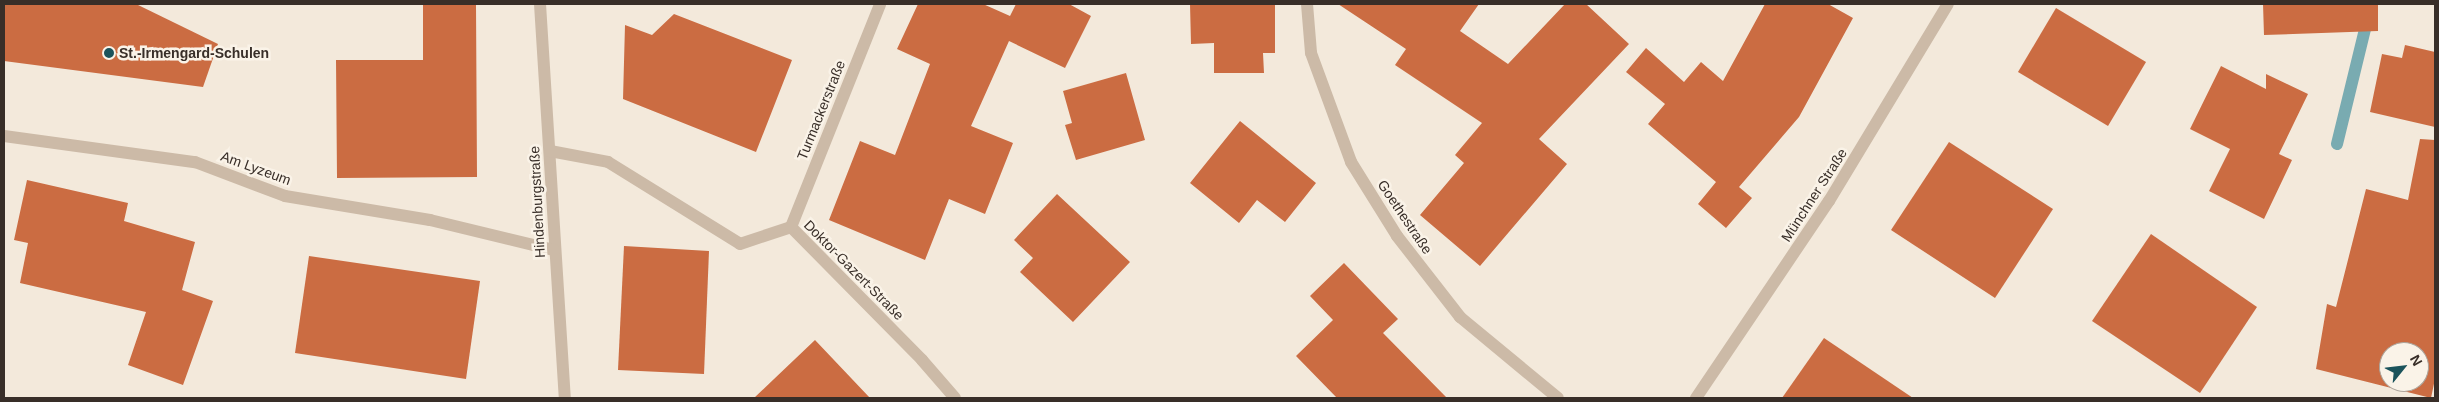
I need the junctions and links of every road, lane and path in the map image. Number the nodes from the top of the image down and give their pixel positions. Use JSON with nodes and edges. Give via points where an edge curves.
{"nodes":[{"id":1,"x":540,"y":4,"type":"edge"},
{"id":2,"x":880,"y":4,"type":"edge"},
{"id":3,"x":1307,"y":4,"type":"edge"},
{"id":4,"x":1948,"y":4,"type":"edge"},
{"id":5,"x":4,"y":136,"type":"edge"},
{"id":6,"x":550,"y":151,"type":"junction"},
{"id":7,"x":791,"y":228,"type":"junction"},
{"id":8,"x":554,"y":250,"type":"junction"},
{"id":9,"x":566,"y":398,"type":"edge"},
{"id":10,"x":956,"y":398,"type":"edge"},
{"id":11,"x":1558,"y":398,"type":"edge"},
{"id":12,"x":1696,"y":398,"type":"edge"}],
"edges":[{"from":1,"to":6,"type":"street","name":"Hindenburgstraße"},
{"from":2,"to":7,"type":"street","name":"Turmackerstraße"},
{"from":3,"to":11,"type":"street","name":"Goethestraße","via":[[1311,53],[1351,162],[1397,236],[1460,317]]},
{"from":4,"to":12,"type":"street","name":"Münchner Straße","via":[[1829,201]]},
{"from":5,"to":8,"type":"street","name":"Am Lyzeum","via":[[195,162],[285,196],[430,220]]},
{"from":6,"to":7,"type":"street","name":"Doktor-Gazert-Straße","via":[[608,162],[740,244]]},
{"from":6,"to":8,"type":"street","name":"Hindenburgstraße"},
{"from":7,"to":10,"type":"street","name":"Doktor-Gazert-Straße"},
{"from":8,"to":9,"type":"street","name":"Hindenburgstraße"}]}
